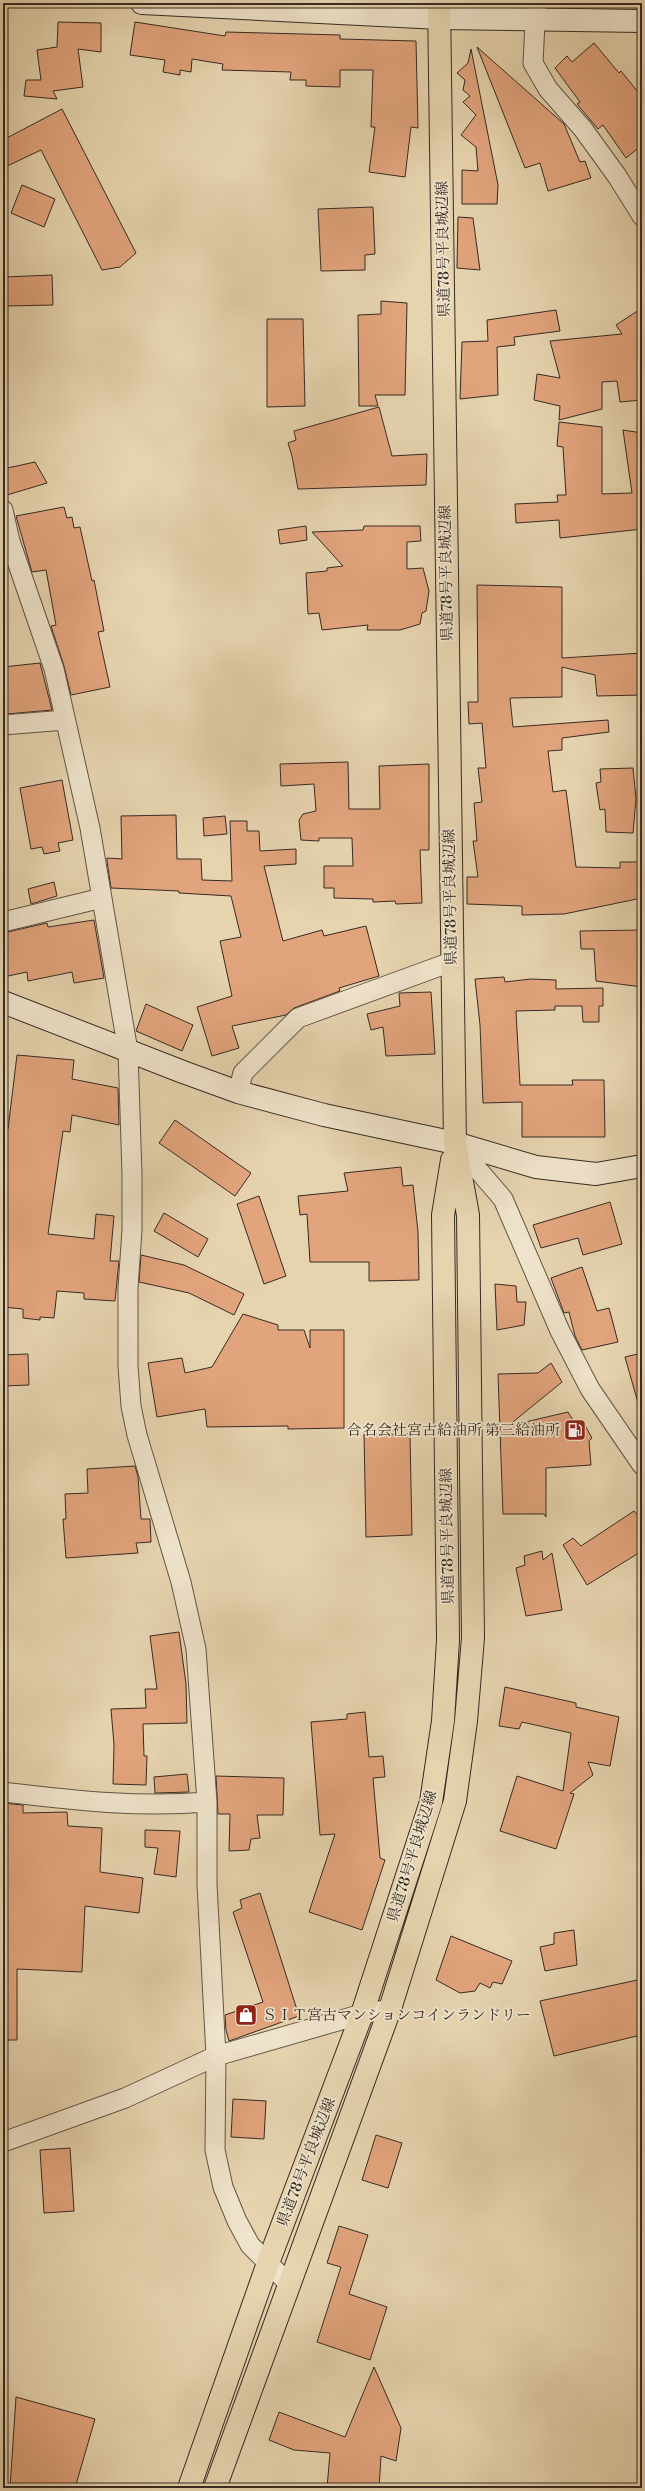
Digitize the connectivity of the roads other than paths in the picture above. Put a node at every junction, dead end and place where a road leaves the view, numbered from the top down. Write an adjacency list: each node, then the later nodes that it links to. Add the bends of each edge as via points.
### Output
1 (142, 3): 2 (street)
2 (265, 5): 3 (street)
3 (439, 10): 4 (street); 12 (main road, 県道78号平良城辺線)
4 (535, 11): 5 (street); 6 (street, via 533,63 548,89 583,129)
5 (642, 22)
6 (642, 216)
7 (3, 510): 8 (street, via 10,541 54,669)
8 (65, 720): 9 (street); 10 (street, via 90,828)
9 (3, 725)
10 (102, 898): 11 (street); 14 (street)
11 (3, 922)
12 (451, 962): 15 (street, via 298,1018 243,1073); 16 (main road, 県道78号平良城辺線)
13 (3, 1002): 14 (street)
14 (128, 1051): 15 (street); 20 (street, via 132,1174 128,1288 131,1406 137,1435 181,1582 196,1649)
15 (238, 1092): 16 (street, via 324,1115)
16 (455, 1143): 17 (street, via 536,1167 596,1174); 18 (street, via 502,1199 560,1331 590,1389); 21 (main road, 県道78号平良城辺線, via 468,1215 473,1638 466,1720 455,1801); 22 (main road, 県道78号平良城辺線, via 443,1215 448,1640 443,1721 431,1802)
17 (642, 1166)
18 (642, 1465)
19 (3, 1792): 20 (street, via 161,1806)
20 (207, 1802): 23 (street, via 207,1884)
21 (390, 2009): 22 (street); 26 (main road, 県道78号平良城辺線)
22 (362, 2014): 23 (street); 25 (main road, 県道78号平良城辺線)
23 (216, 2056): 24 (street, via 125,2098); 25 (street, via 215,2150 223,2187 250,2245)
24 (3, 2142)
25 (268, 2263): 26 (street); 27 (main road, 県道78号平良城辺線)
26 (288, 2283): 28 (main road, 県道78号平良城辺線)
27 (189, 2488)
28 (215, 2488)

